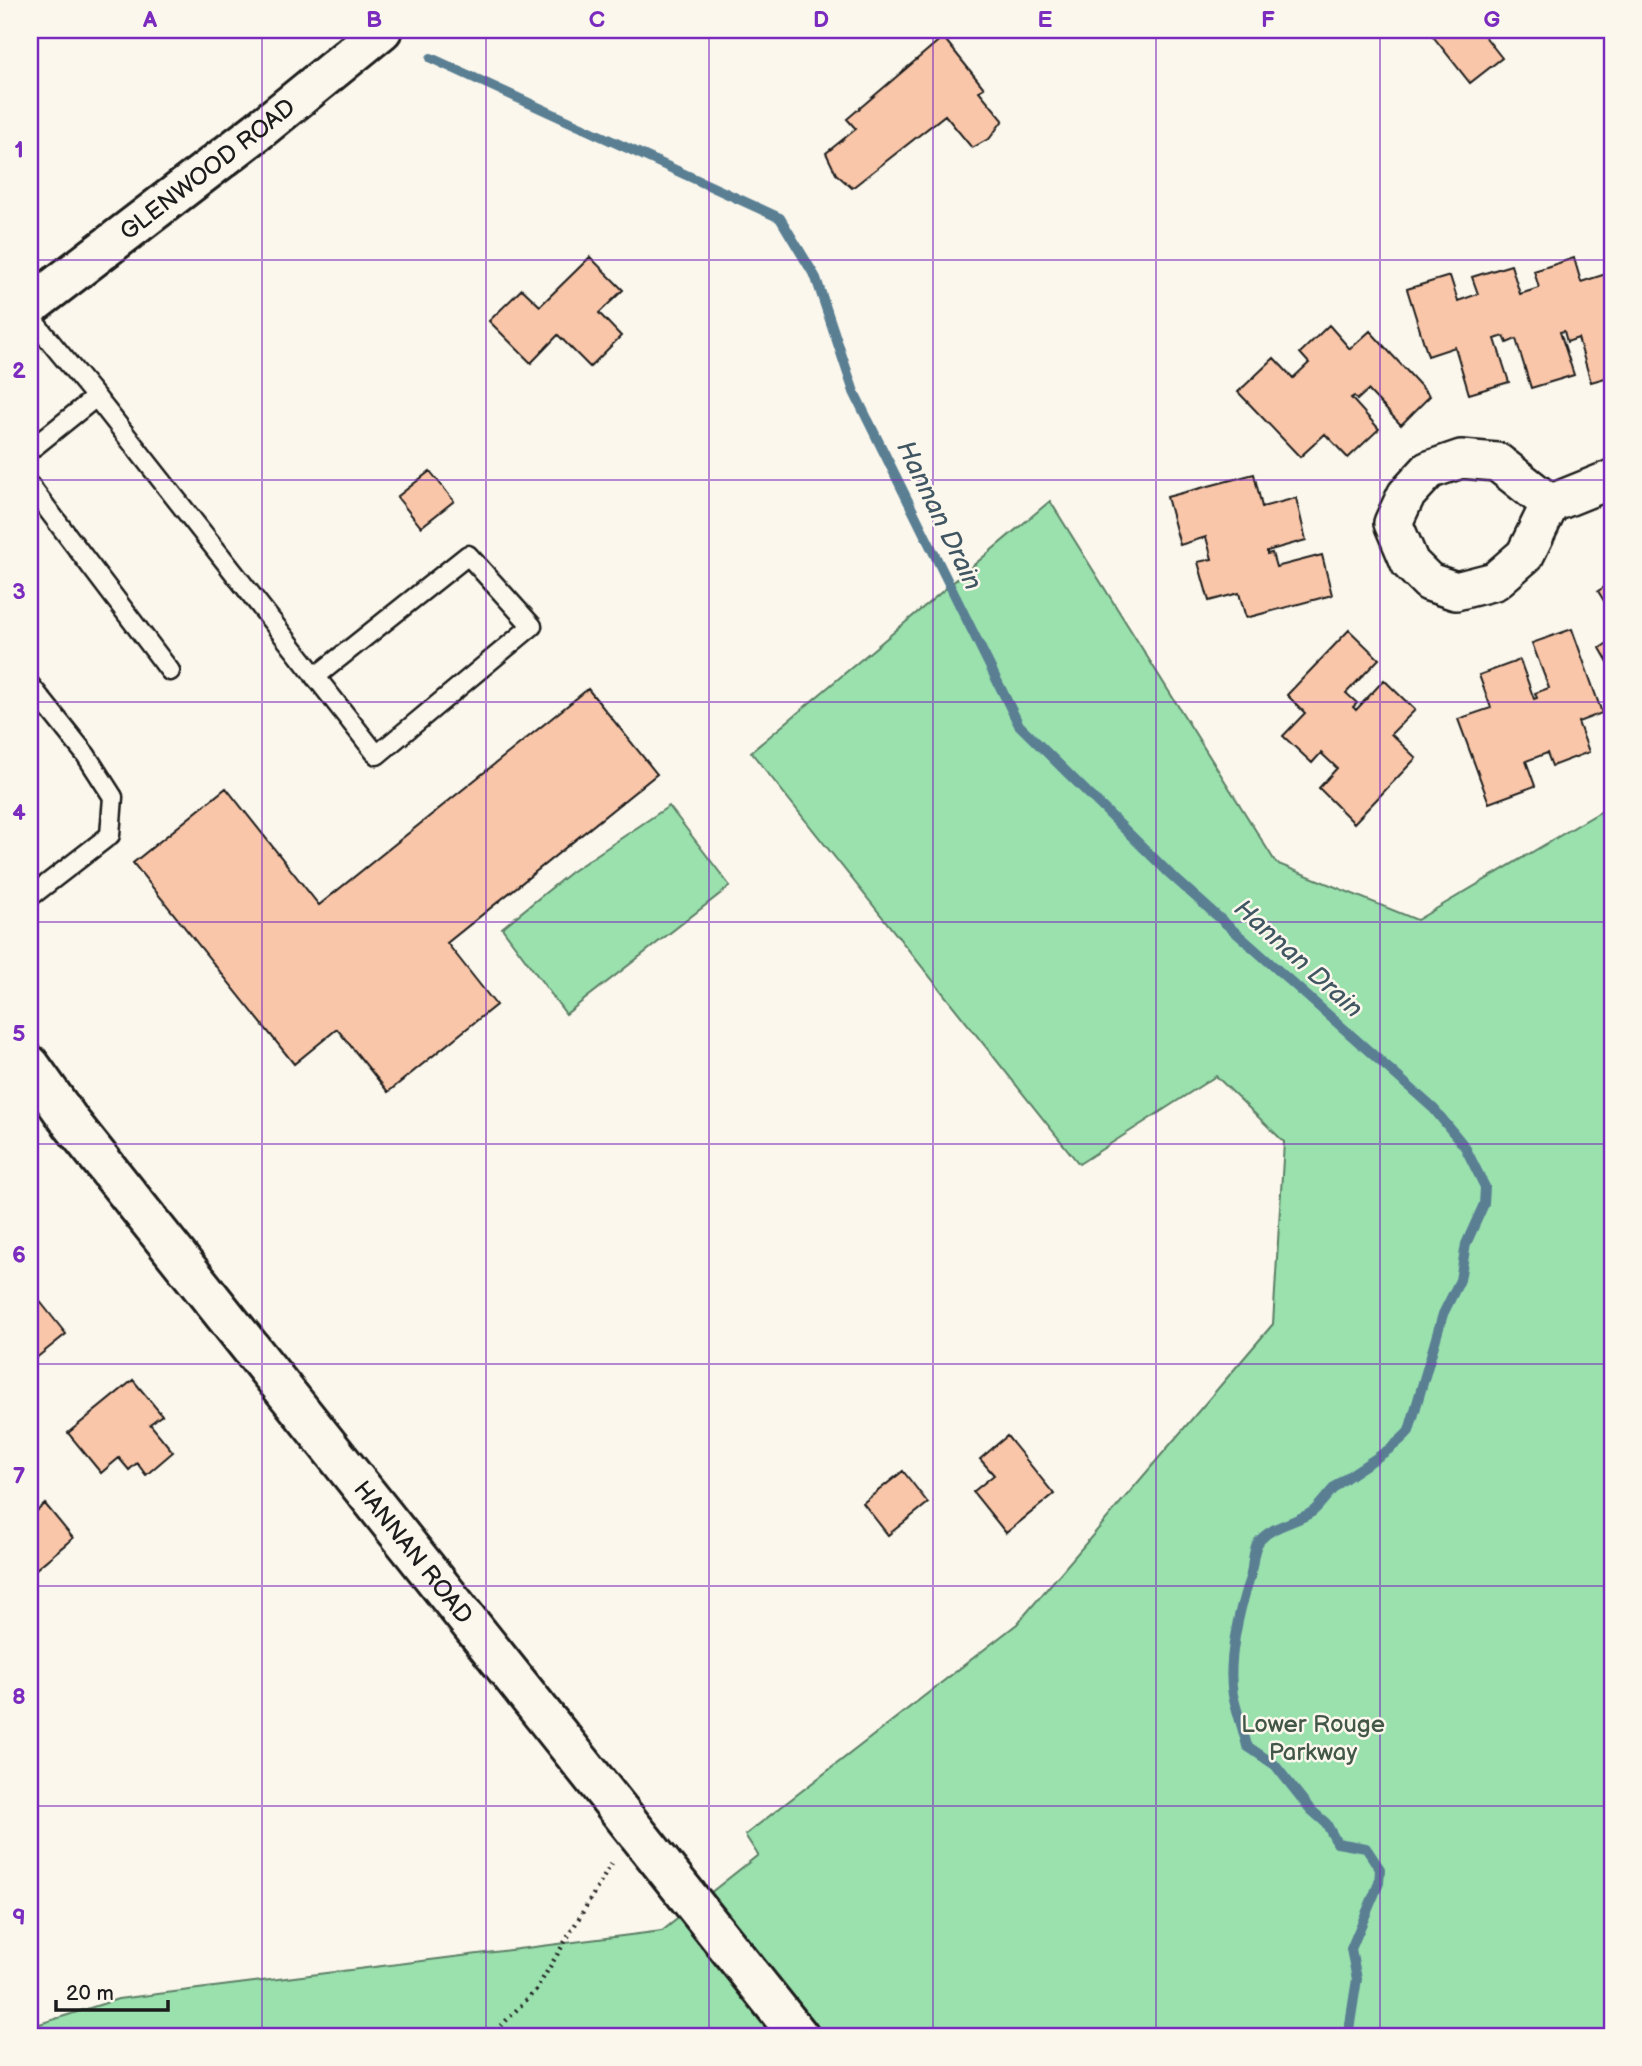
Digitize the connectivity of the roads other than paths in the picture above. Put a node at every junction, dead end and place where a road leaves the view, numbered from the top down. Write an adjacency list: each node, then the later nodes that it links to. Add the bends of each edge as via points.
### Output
1 (382, 30): 2 (street, GLENWOOD ROAD)
2 (30, 306)
3 (30, 317): 4 (lane)
4 (96, 397): 5 (lane); 10 (lane)
5 (30, 450)
6 (1612, 479): 8 (street)
7 (30, 486): 9 (lane)
8 (1550, 504)
9 (170, 671)
10 (315, 677): 10 (lane, via 377,755 532,626 468,555)
11 (30, 685): 12 (lane, via 113,797 110,835)
12 (30, 897)
13 (30, 1065): 14 (street, HANNAN ROAD, via 72,1124)
14 (799, 2036)

